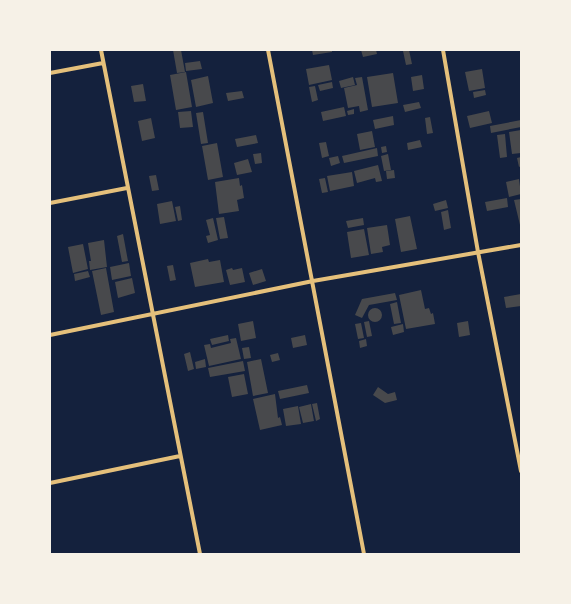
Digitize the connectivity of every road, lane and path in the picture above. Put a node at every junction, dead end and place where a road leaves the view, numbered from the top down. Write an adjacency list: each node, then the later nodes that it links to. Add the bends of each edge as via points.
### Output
1 (101, 50): 4 (street)
2 (268, 50): 10 (street)
3 (443, 50): 9 (street)
4 (103, 63): 5 (street); 6 (street)
5 (50, 73)
6 (127, 188): 7 (street); 11 (street)
7 (50, 203)
8 (521, 245): 9 (street)
9 (478, 252): 10 (street); 14 (street)
10 (313, 281): 11 (street); 17 (street)
11 (153, 314): 12 (street); 13 (street)
12 (50, 335)
13 (180, 456): 15 (street); 16 (street)
14 (521, 471)
15 (50, 483)
16 (200, 554)
17 (364, 554)

